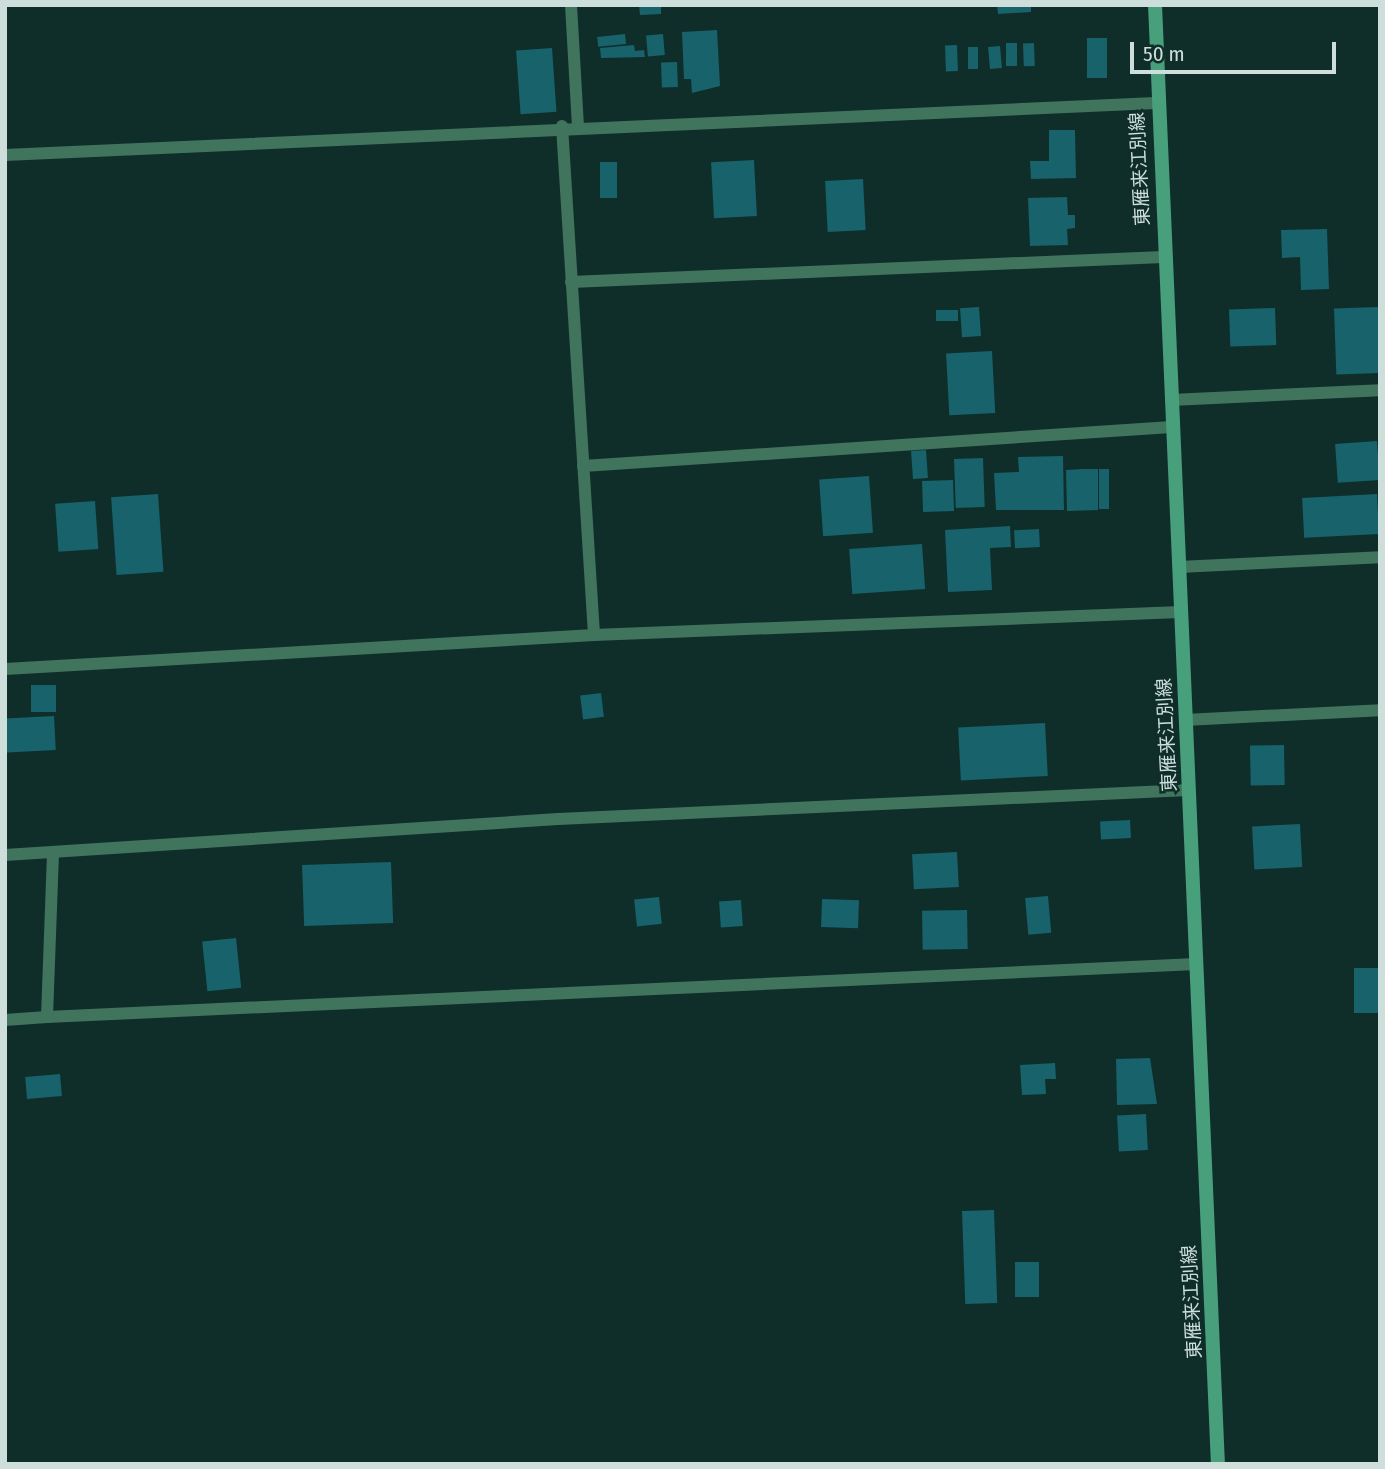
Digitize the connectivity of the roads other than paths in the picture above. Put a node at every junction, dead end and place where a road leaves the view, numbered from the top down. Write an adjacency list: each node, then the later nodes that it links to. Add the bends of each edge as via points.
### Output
1 (570, 5): 5 (lane)
2 (1155, 5): 3 (main road, 東雁来江別線)
3 (1156, 103): 5 (lane); 7 (main road, 東雁来江別線)
4 (562, 126): 5 (lane); 6 (lane); 8 (lane)
5 (578, 126)
6 (5, 155)
7 (1163, 257): 8 (lane); 10 (main road, 東雁来江別線)
8 (571, 282): 12 (lane)
9 (1380, 390): 10 (lane)
10 (1171, 400): 11 (main road, 東雁来江別線)
11 (1172, 427): 12 (lane); 14 (main road, 東雁来江別線)
12 (583, 466): 16 (lane)
13 (1380, 557): 14 (lane)
14 (1178, 566): 15 (main road, 東雁来江別線)
15 (1181, 612): 16 (lane); 19 (main road, 東雁来江別線)
16 (594, 635): 17 (lane)
17 (5, 669)
18 (1380, 710): 19 (lane)
19 (1185, 720): 20 (main road, 東雁来江別線)
20 (1188, 790): 21 (lane, via 558,819); 23 (main road, 東雁来江別線)
21 (53, 854): 22 (lane); 24 (lane)
22 (5, 855)
23 (1196, 964): 24 (lane); 26 (main road, 東雁来江別線)
24 (47, 1017): 25 (lane)
25 (5, 1020)
26 (1218, 1464)

